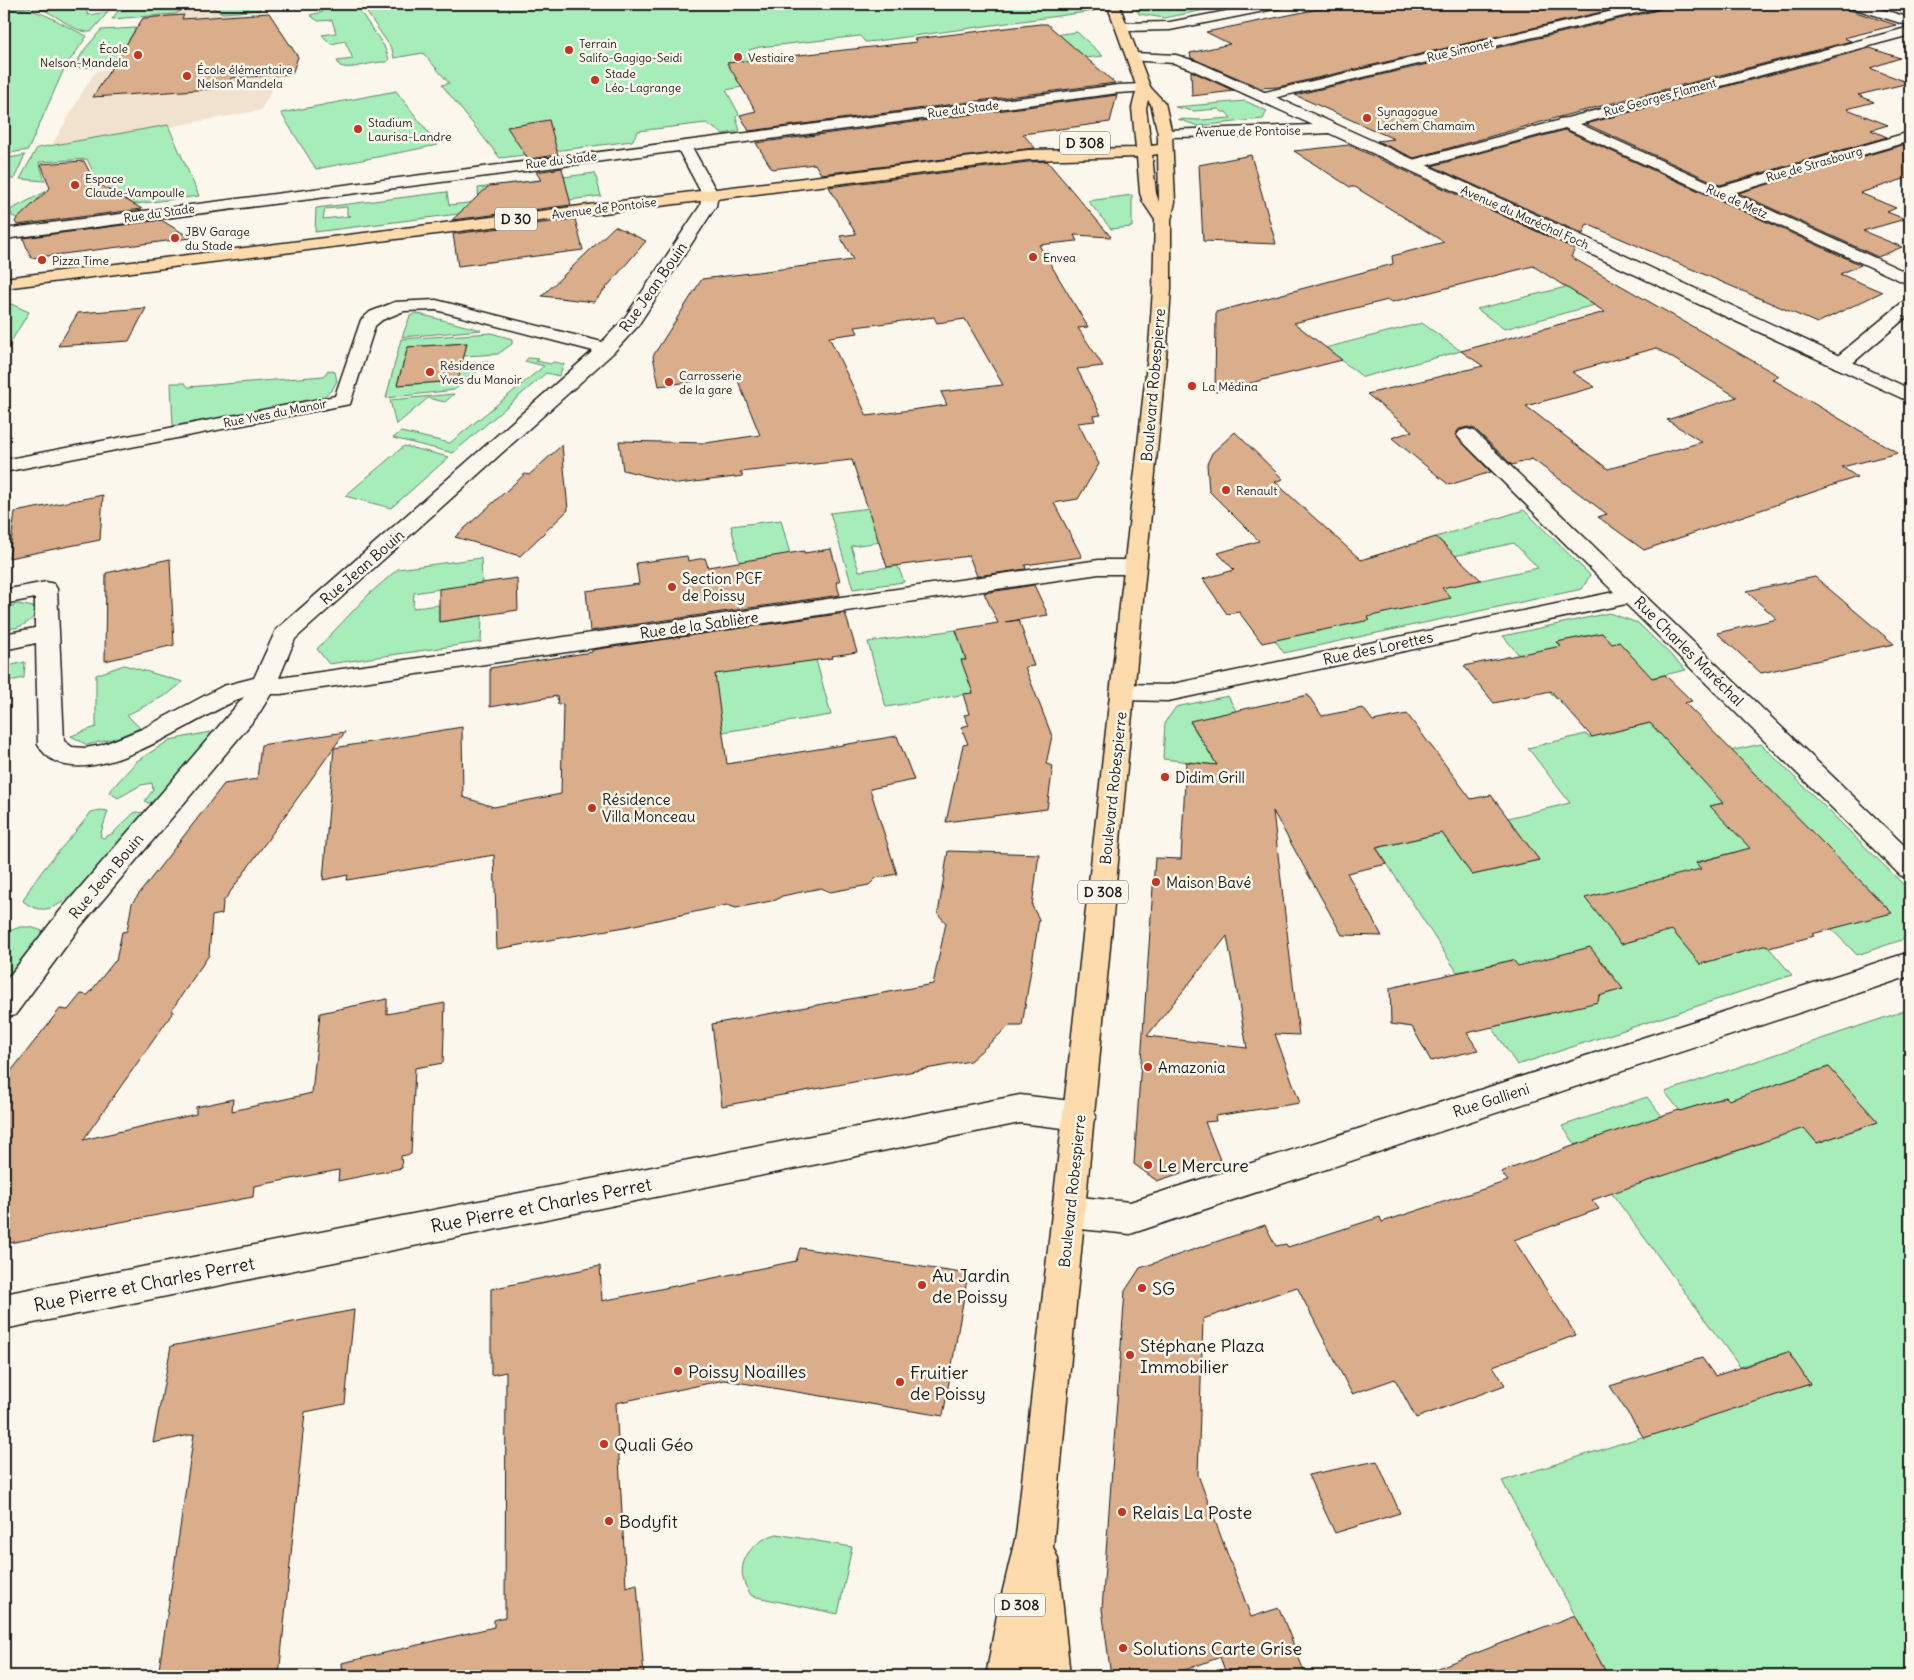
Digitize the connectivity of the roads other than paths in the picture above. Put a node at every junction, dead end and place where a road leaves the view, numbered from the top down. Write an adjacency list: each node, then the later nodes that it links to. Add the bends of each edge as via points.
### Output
1 (1113, 4): 6 (main road, Boulevard Robespierre)
2 (1279, 4): 6 (street, via 1170,26)
3 (1658, 4): 10 (street, Rue Simonet)
4 (1853, 4): 5 (street)
5 (1910, 22)
6 (1122, 27): 8 (main road, Boulevard Robespierre)
7 (1910, 31): 11 (street, Rue Georges Flament)
8 (1134, 57): 9 (main road, Boulevard Robespierre); 10 (street, Avenue du Maréchal Foch, via 1185,62)
9 (1144, 88): 14 (main road, Boulevard Robespierre, via 1158,103); 16 (street, Rue du Stade); 17 (main road, Boulevard Robespierre, via 1139,108)
10 (1261, 97): 12 (street, Avenue du Maréchal Foch)
11 (1564, 122): 19 (street, Rue Georges Flament); 20 (street, Rue de Metz)
12 (1330, 128): 14 (street, Avenue de Pontoise, via 1184,144); 19 (street, Avenue du Maréchal Foch)
13 (1910, 136): 15 (street, Rue de Strasbourg)
14 (1165, 141): 17 (main road, Avenue de Pontoise); 22 (main road, Boulevard Robespierre / D 308, via 1168,202)
15 (1888, 143): 18 (street); 20 (street, Rue de Strasbourg)
16 (684, 144): 21 (street); 23 (street, Rue du Stade)
17 (1144, 144): 21 (main road, Avenue de Pontoise / D 30); 22 (main road, Boulevard Robespierre, via 1148,193)
18 (1910, 152)
19 (1410, 165): 28 (street, Avenue du Maréchal Foch)
20 (1718, 192): 24 (street, Rue de Metz)
21 (710, 194): 25 (main road, Avenue de Pontoise / D 30); 27 (street, Rue Jean Bouin, via 704,213 631,323)
22 (1163, 220): 32 (main road, Boulevard Robespierre / D 308, via 1158,346)
23 (4, 234)
24 (1910, 280)
25 (4, 283)
26 (1910, 305): 28 (street)
27 (606, 349): 31 (street, Rue Yves du Manoir, via 436,305 401,306 376,316 368,324 342,400); 37 (street, Rue Jean Bouin, via 284,635)
28 (1841, 363): 29 (street, Avenue du Maréchal Foch)
29 (1910, 396)
30 (1468, 435): 33 (street, Rue Charles Maréchal)
31 (4, 466)
32 (1135, 567): 37 (street, Rue de la Sablière, via 1098,567 281,686); 38 (main road, Boulevard Robespierre / D 308)
33 (1632, 595): 38 (street, Rue des Lorettes, via 1168,693); 39 (street, Rue Charles Maréchal)
34 (4, 597): 35 (street, via 46,589)
35 (46, 633): 36 (street); 37 (street, via 51,745 66,756 107,754 171,725 233,691)
36 (4, 642)
37 (264, 685): 41 (street, Rue Jean Bouin, via 248,709 70,920)
38 (1122, 692): 42 (main road, Boulevard Robespierre / D 308)
39 (1910, 868)
40 (1910, 964): 43 (street, Rue Gallieni, via 1130,1218)
41 (4, 1006)
42 (1080, 1116): 43 (main road, Boulevard Robespierre / D 308); 44 (street, Rue Pierre et Charles Perret, via 1020,1109)
43 (1070, 1212): 45 (main road, Boulevard Robespierre / D 308)
44 (4, 1312)
45 (1036, 1535): 46 (main road, Boulevard Robespierre / D 308); 47 (main road, Boulevard Robespierre / D 308)
46 (1007, 1676)
47 (1049, 1676)

